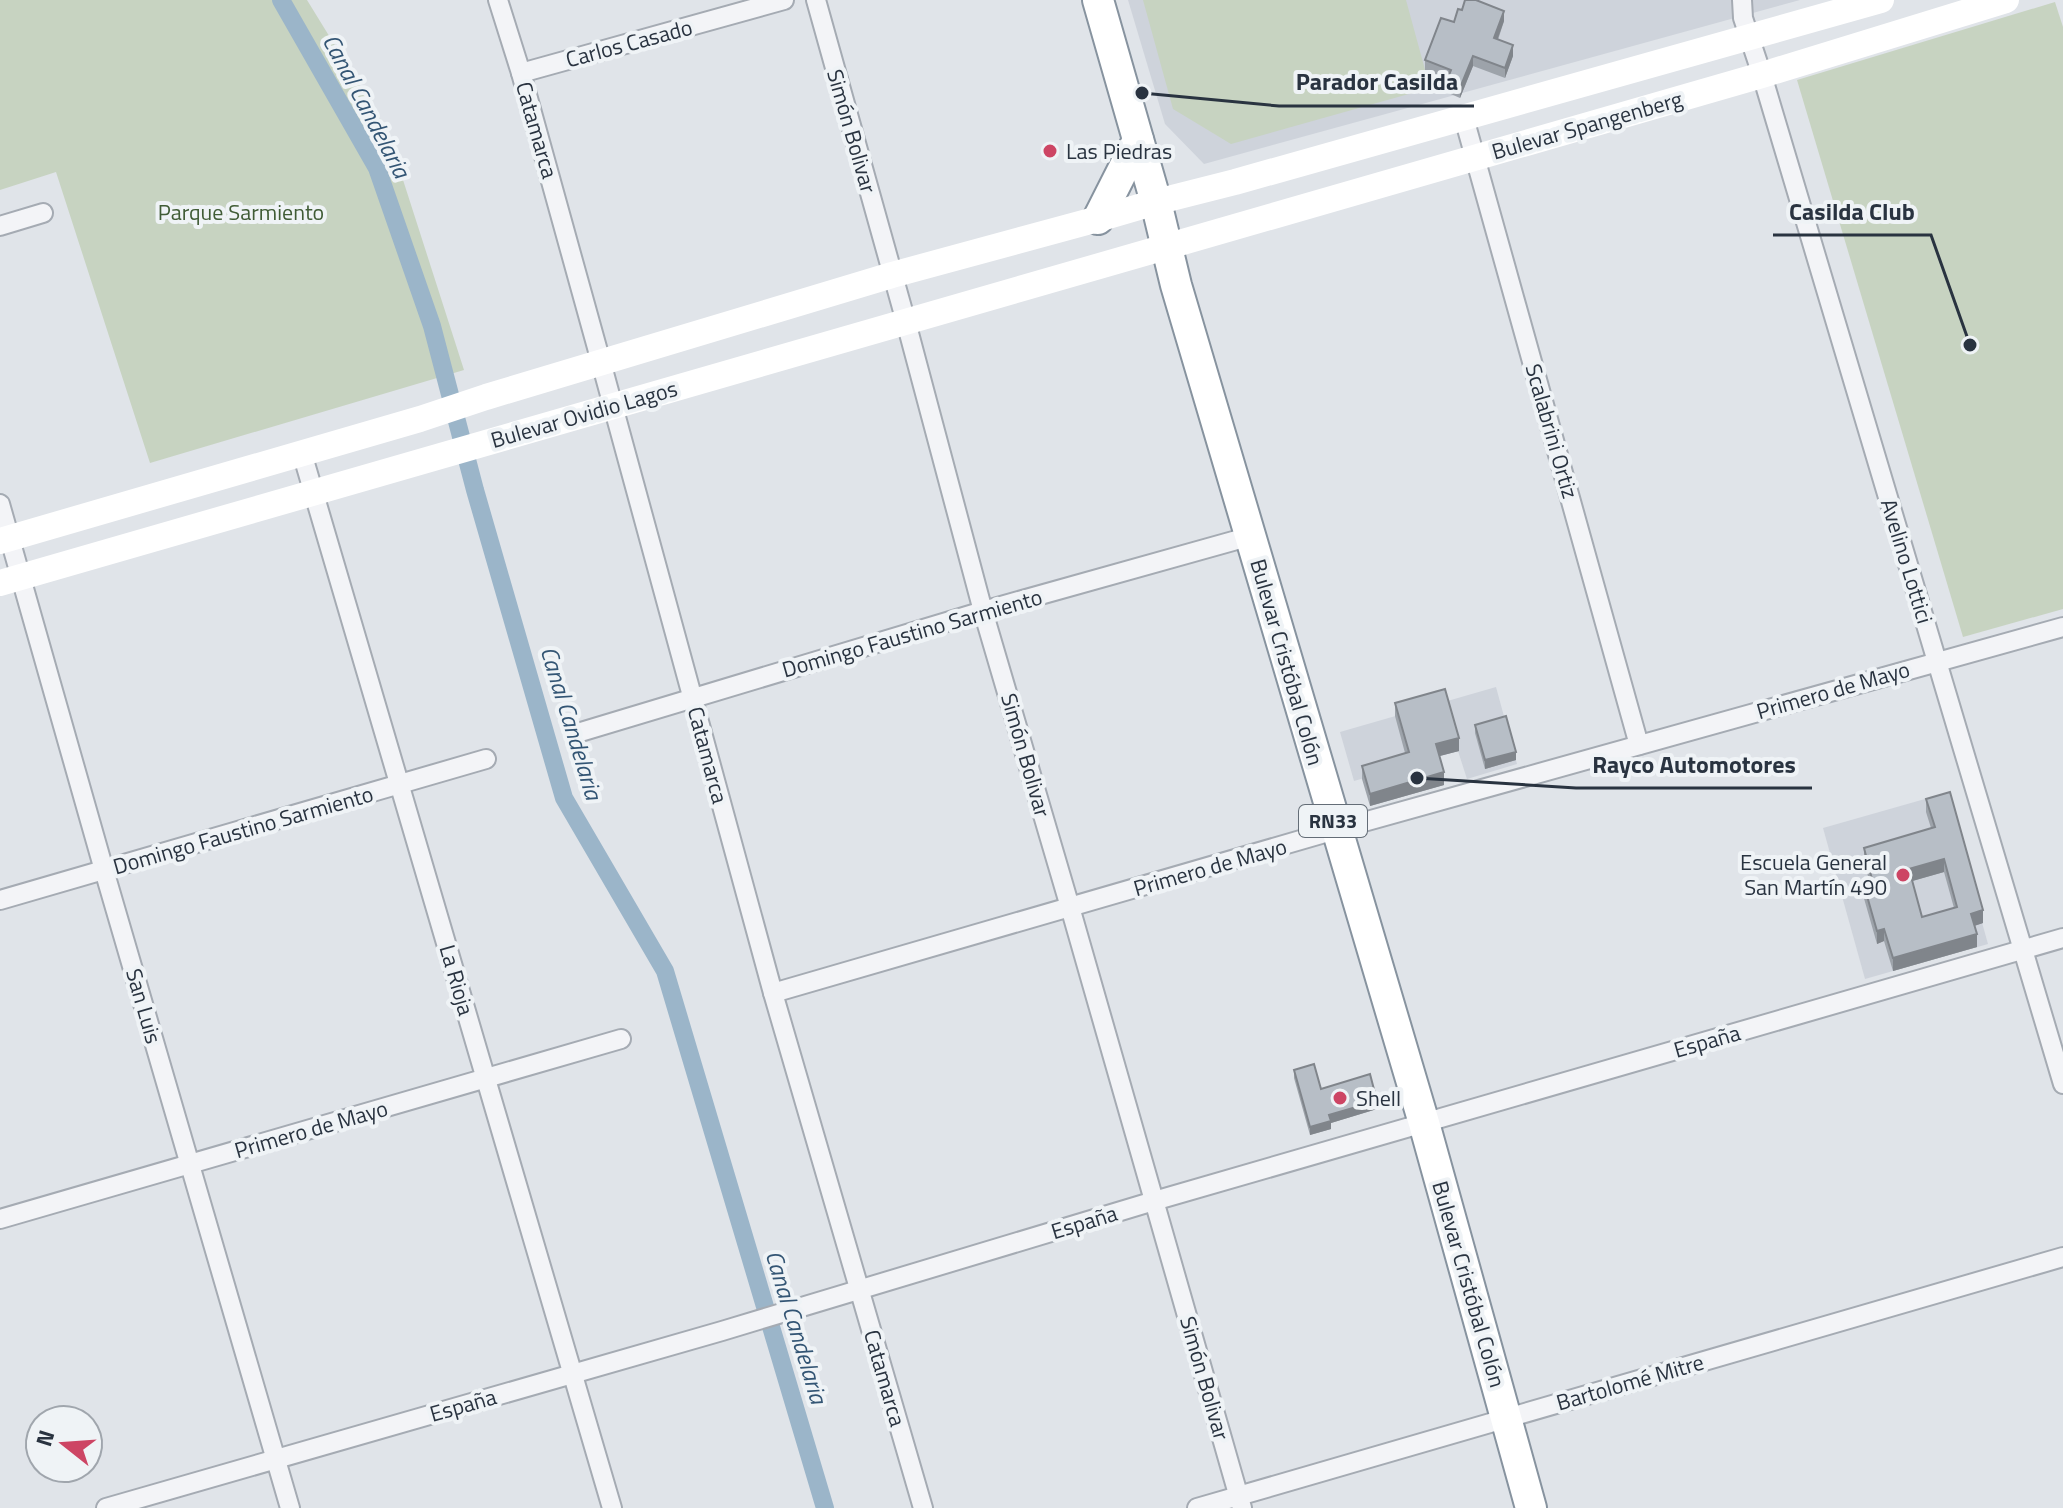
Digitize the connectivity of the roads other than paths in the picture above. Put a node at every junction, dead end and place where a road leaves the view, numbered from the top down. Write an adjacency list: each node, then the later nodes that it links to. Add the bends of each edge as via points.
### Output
1 (498, 0): 9 (street, Catamarca)
2 (784, 0): 9 (street, Carlos Casado)
3 (816, 0): 19 (street, Simón Bolivar)
4 (1098, 0): 12 (highway, Bulevar Cristóbal Colón / RN33)
5 (1742, 0): 8 (street, Avelino Lottici)
6 (1881, 0): 8 (main road, Bulevar Spangenberg)
7 (2006, 0): 10 (main road, Bulevar Spangenberg)
8 (1750, 38): 10 (street, Avelino Lottici); 11 (main road, Bulevar Spangenberg)
9 (521, 73): 21 (street, Catamarca)
10 (1762, 75): 13 (main road, Bulevar Spangenberg); 31 (street, Avelino Lottici)
11 (1464, 118): 13 (street, Scalabrini Ortiz); 14 (main road, Bulevar Spangenberg)
12 (1138, 140): 14 (highway, Bulevar Cristóbal Colón / RN33); 16 (highway)
13 (1476, 157): 18 (main road, Bulevar Spangenberg); 34 (street, Scalabrini Ortiz)
14 (1156, 202): 16 (main road, Bulevar Ovidio Lagos); 18 (highway, Bulevar Cristóbal Colón / RN33)
15 (43, 213): 17 (street)
16 (1098, 219): 19 (main road, Bulevar Ovidio Lagos)
17 (0, 226)
18 (1167, 245): 20 (main road, Bulevar Ovidio Lagos); 26 (highway, Bulevar Cristóbal Colón / RN33)
19 (892, 275): 20 (street, Simón Bolivar); 21 (main road, Bulevar Ovidio Lagos)
20 (906, 322): 22 (main road, Bulevar Ovidio Lagos); 29 (street, Simón Bolivar)
21 (601, 362): 22 (street, Catamarca); 23 (main road, Bulevar Ovidio Lagos)
22 (612, 406): 24 (main road, Bulevar Ovidio Lagos); 32 (street, Catamarca)
23 (302, 453): 24 (street, La Rioja); 27 (main road, Bulevar Ovidio Lagos)
24 (314, 492): 28 (main road, Bulevar Ovidio Lagos); 36 (street, La Rioja)
25 (0, 504): 27 (street, San Luis)
26 (1251, 536): 29 (street, Domingo Faustino Sarmiento); 37 (highway, Bulevar Cristóbal Colón / RN33)
27 (5, 539): 28 (street, San Luis)
28 (11, 580): 38 (street, San Luis)
29 (983, 611): 32 (street, Domingo Faustino Sarmiento); 40 (street, Simón Bolivar)
30 (2063, 627): 31 (street, Primero de Mayo)
31 (1937, 660): 34 (street, Primero de Mayo); 42 (street, Avelino Lottici)
32 (693, 697): 33 (street, Domingo Faustino Sarmiento); 43 (street, Catamarca)
33 (574, 734)
34 (1639, 745): 37 (street, Primero de Mayo)
35 (486, 759): 36 (street, Domingo Faustino Sarmiento)
36 (399, 784): 38 (street, Domingo Faustino Sarmiento); 45 (street, La Rioja)
37 (1335, 830): 40 (street, Primero de Mayo); 47 (highway, Bulevar Cristóbal Colón / RN33)
38 (104, 870): 39 (street, Domingo Faustino Sarmiento); 48 (street, San Luis)
39 (0, 900)
40 (1070, 907): 43 (street, Primero de Mayo); 49 (street, Simón Bolivar)
41 (2063, 938): 42 (street, España)
42 (2024, 949): 46 (street, Avelino Lottici); 47 (street, España)
43 (773, 993): 52 (street, Catamarca)
44 (621, 1039): 45 (street, Primero de Mayo)
45 (486, 1079): 48 (street, Primero de Mayo); 53 (street, La Rioja)
46 (2063, 1084)
47 (1424, 1123): 49 (street, España); 54 (highway, Bulevar Cristóbal Colón / RN33)
48 (190, 1164): 50 (street, Primero de Mayo); 55 (street, San Luis)
49 (1154, 1201): 52 (street, España); 56 (street, Simón Bolivar)
50 (0, 1219)
51 (2063, 1257): 54 (street, Bartolomé Mitre)
52 (859, 1289): 53 (street, España); 60 (street, Catamarca)
53 (572, 1373): 55 (street, España); 59 (street, La Rioja)
54 (1506, 1417): 56 (street, Bartolomé Mitre); 62 (highway, Bulevar Cristóbal Colón / RN33)
55 (276, 1459): 57 (street, España); 58 (street, San Luis)
56 (1240, 1502): 61 (street, Bartolomé Mitre)
57 (106, 1508)
58 (290, 1508)
59 (612, 1508)
60 (923, 1508)
61 (1197, 1508)
62 (1531, 1508)

